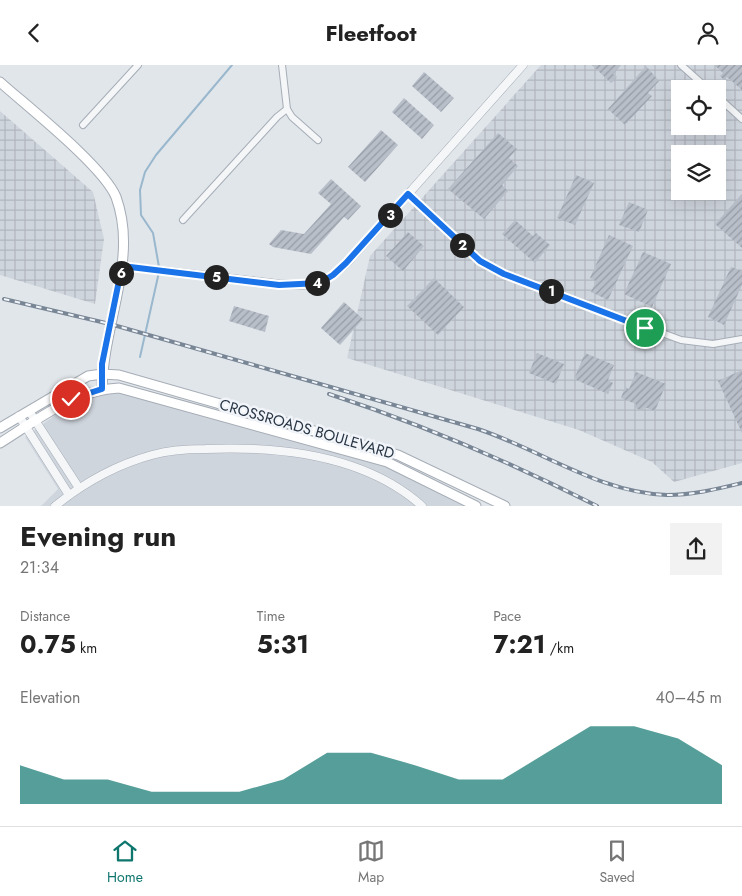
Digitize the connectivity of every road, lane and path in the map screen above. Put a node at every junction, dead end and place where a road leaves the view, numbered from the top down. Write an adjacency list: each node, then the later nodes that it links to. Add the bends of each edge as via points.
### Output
1 (138, 65): 10 (street)
2 (282, 65): 8 (street)
3 (523, 65): 12 (street)
4 (682, 65): 5 (street)
5 (698, 80)
6 (0, 82): 14 (main road, via 108,184 123,225)
7 (726, 104): 9 (street)
8 (287, 109): 11 (street); 13 (street)
9 (742, 119)
10 (83, 125)
11 (318, 140)
12 (408, 194): 14 (street, via 346,263 320,283 279,285); 15 (street, via 480,261 504,274 680,340 713,344)
13 (183, 221)
14 (122, 266): 16 (main road)
15 (742, 339)
16 (102, 374): 17 (main road); 18 (main road, via 74,382); 29 (main road, CROSSROADS BOULEVARD, via 119,375 398,455)
17 (102, 389): 20 (main road, CROSSROADS BOULEVARD, via 71,399); 28 (main road, CROSSROADS BOULEVARD, via 119,388 144,393 387,462)
18 (28, 411): 19 (main road); 20 (street)
19 (20, 416): 21 (street); 22 (main road)
20 (35, 421): 21 (main road, CROSSROADS BOULEVARD); 24 (street)
21 (26, 427): 23 (main road, CROSSROADS BOULEVARD); 25 (street)
22 (0, 428)
23 (0, 443)
24 (79, 488): 25 (street); 27 (street, via 110,469 154,454 194,449 282,450 364,472 388,483)
25 (69, 495): 26 (street)
26 (55, 506)
27 (422, 506)
28 (476, 506)
29 (505, 506)

